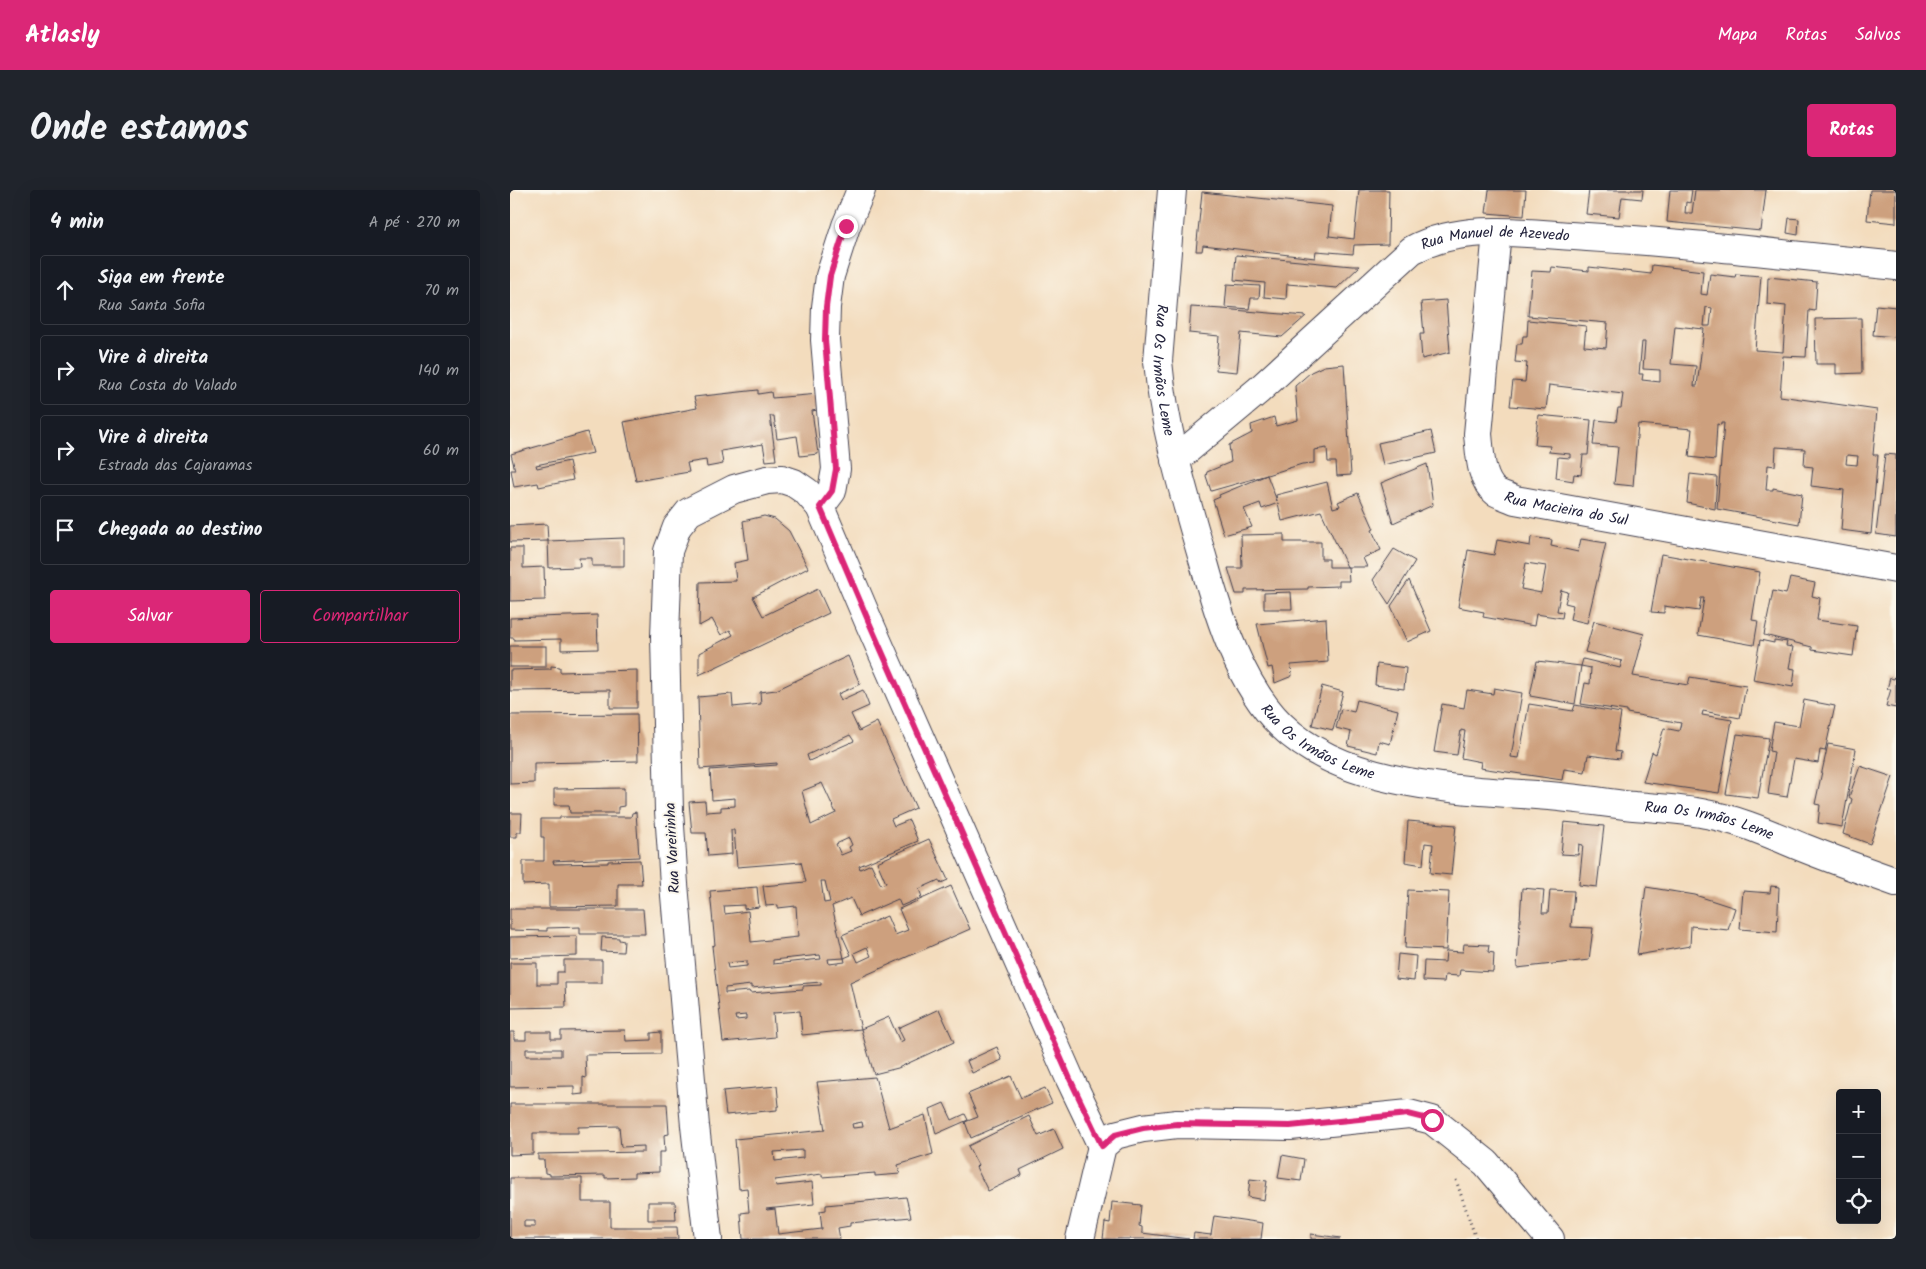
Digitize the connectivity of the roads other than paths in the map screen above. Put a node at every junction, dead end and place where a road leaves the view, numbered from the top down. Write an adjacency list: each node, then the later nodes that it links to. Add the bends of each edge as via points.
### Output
1 (861, 190): 6 (street, via 830,276 825,340 836,469 832,491)
2 (1172, 190): 5 (street, Rua Os Irmãos Leme, via 1158,361)
3 (1496, 232): 4 (street, Rua Manuel de Azevedo, via 1669,242); 5 (street, Rua Manuel de Azevedo, via 1449,236 1426,242 1412,250 1259,390); 7 (street, Rua Macieira do Sul, via 1478,434 1486,478 1496,492 1524,501)
4 (1896, 266)
5 (1175, 460): 8 (street, Rua Os Irmãos Leme, via 1210,586 1253,690 1281,725 1331,759 1372,774 1465,790 1705,814 1750,827)
6 (820, 507): 9 (street); 10 (street, Rua Vareirinha, via 807,492 782,479 734,489 689,512 677,527 668,550 665,618 669,811 695,1126)
7 (1896, 569)
8 (1896, 882)
9 (1102, 1146): 11 (street); 12 (street, via 1115,1135 1177,1124 1290,1126 1408,1114 1432,1120 1486,1163)
10 (708, 1239)
11 (1080, 1239)
12 (1550, 1239)

